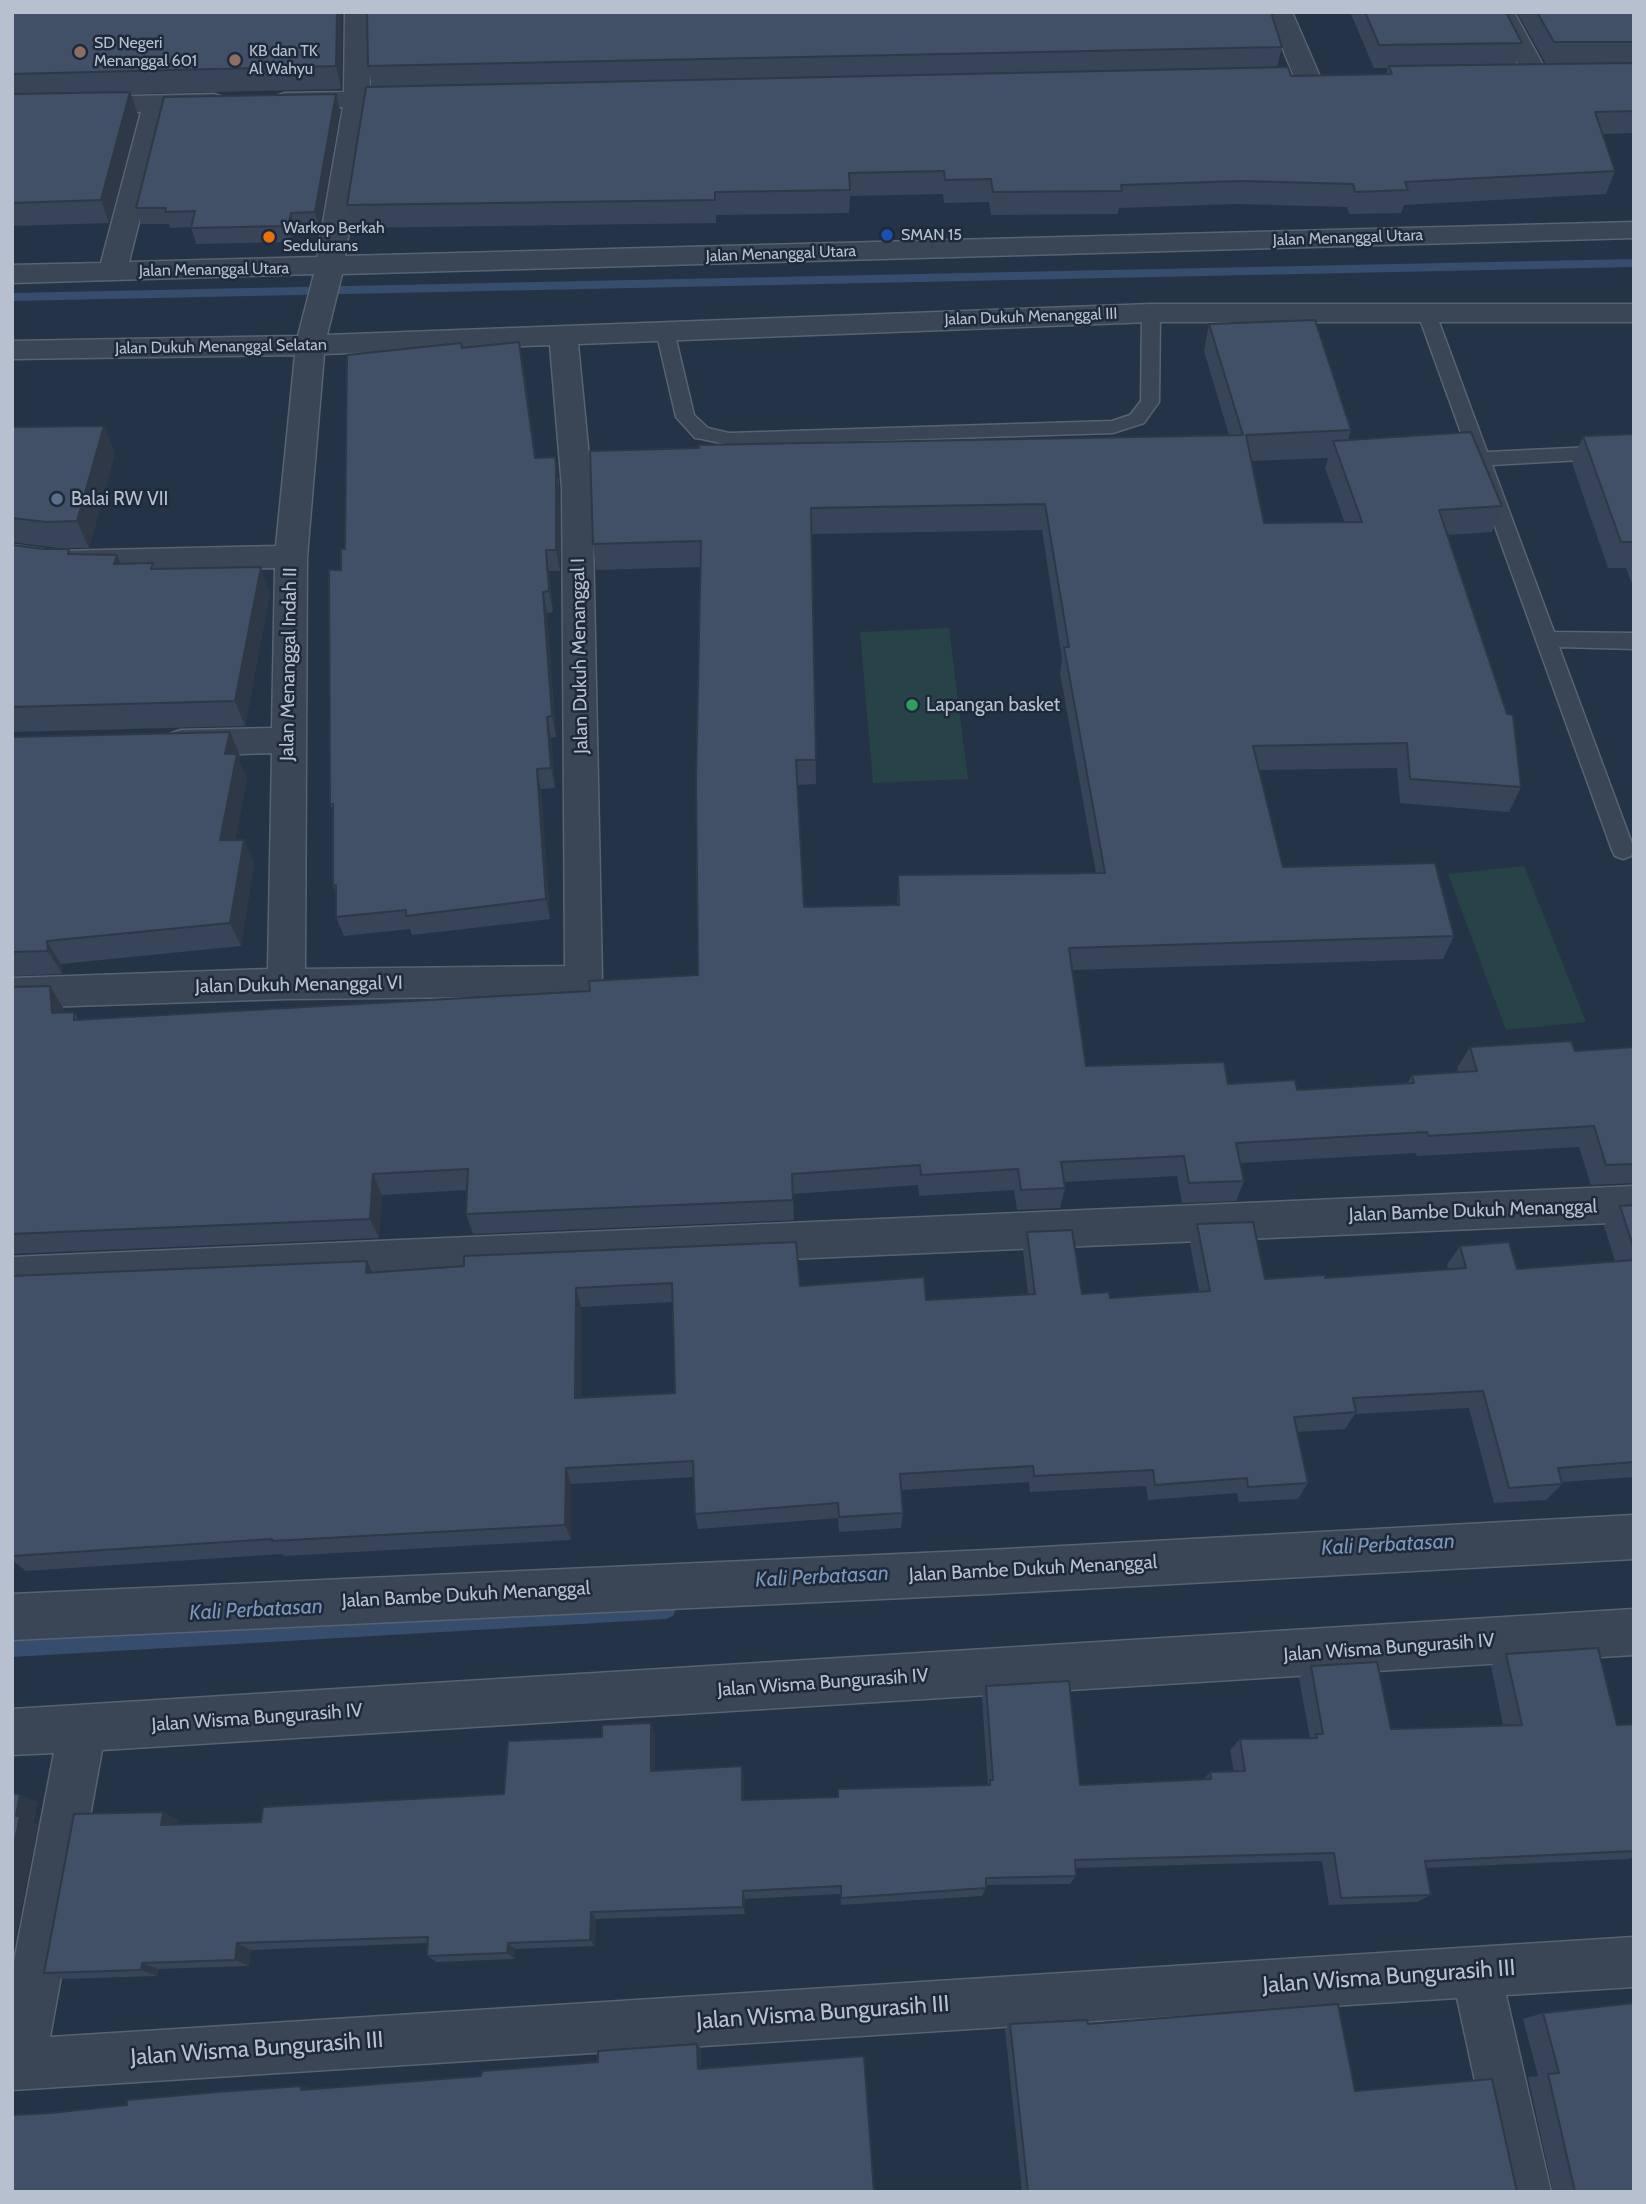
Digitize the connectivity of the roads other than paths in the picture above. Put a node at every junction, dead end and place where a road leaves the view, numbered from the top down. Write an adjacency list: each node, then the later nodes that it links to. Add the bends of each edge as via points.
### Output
1 (358, 12): 11 (street, Jalan Menanggal Indah II)
2 (1280, 12): 9 (street)
3 (1502, 12): 4 (street)
4 (1536, 76): 5 (street); 6 (street)
5 (1564, 76)
6 (1510, 77)
7 (1335, 78): 9 (street)
8 (1280, 79): 9 (street)
9 (1308, 79)
10 (445, 97): 11 (street)
11 (357, 99): 12 (street); 17 (street, Jalan Menanggal Indah II)
12 (264, 101)
13 (237, 102): 14 (street)
14 (156, 104): 15 (street); 18 (street)
15 (12, 107)
16 (1634, 230): 17 (street, Jalan Menanggal Utara)
17 (328, 271): 18 (street, Jalan Menanggal Utara); 25 (street, Jalan Menanggal Indah II)
18 (113, 272): 19 (street, Jalan Menanggal Utara)
19 (12, 274)
20 (1426, 311): 21 (street, Jalan Dukuh Menanggal III); 22 (street, Jalan Dukuh Menanggal III); 29 (lane)
21 (1151, 313): 23 (street, Jalan Dukuh Menanggal III); 23 (lane, via 1150,402 1137,419 1086,428 729,439 702,433 685,417)
22 (1634, 313)
23 (665, 331): 24 (street, Jalan Dukuh Menanggal III)
24 (563, 334): 26 (street, Jalan Dukuh Menanggal III); 37 (street, Jalan Dukuh Menanggal I, via 577,488)
25 (311, 340): 26 (street, Jalan Dukuh Menanggal Selatan); 27 (street, Jalan Dukuh Menanggal Selatan); 31 (street, Jalan Menanggal Indah II)
26 (429, 340)
27 (12, 350)
28 (1634, 451): 29 (lane)
29 (1480, 459): 32 (lane)
30 (12, 556): 31 (street, via 71,562)
31 (291, 557): 34 (street, Jalan Menanggal Indah II)
32 (1546, 639): 33 (lane); 36 (lane)
33 (1634, 641)
34 (287, 740): 35 (street); 38 (street, Jalan Menanggal Indah II)
35 (150, 744)
36 (1623, 850)
37 (584, 978): 38 (street, Jalan Dukuh Menanggal VI)
38 (286, 984): 39 (street, Jalan Dukuh Menanggal VI)
39 (12, 993)
40 (1634, 1205): 41 (street, Jalan Bambe Dukuh Menanggal)
41 (12, 1275)
42 (1634, 1537): 43 (street, Jalan Bambe Dukuh Menanggal)
43 (12, 1617)
44 (1634, 1632): 45 (street, Jalan Wisma Bungurasih IV)
45 (82, 1729): 46 (street, Jalan Wisma Bungurasih IV); 49 (street)
46 (12, 1732)
47 (1634, 1962): 48 (street, Jalan Wisma Bungurasih III)
48 (1476, 1971): 49 (street, Jalan Wisma Bungurasih III); 50 (street)
49 (16, 2065)
50 (1525, 2192)

